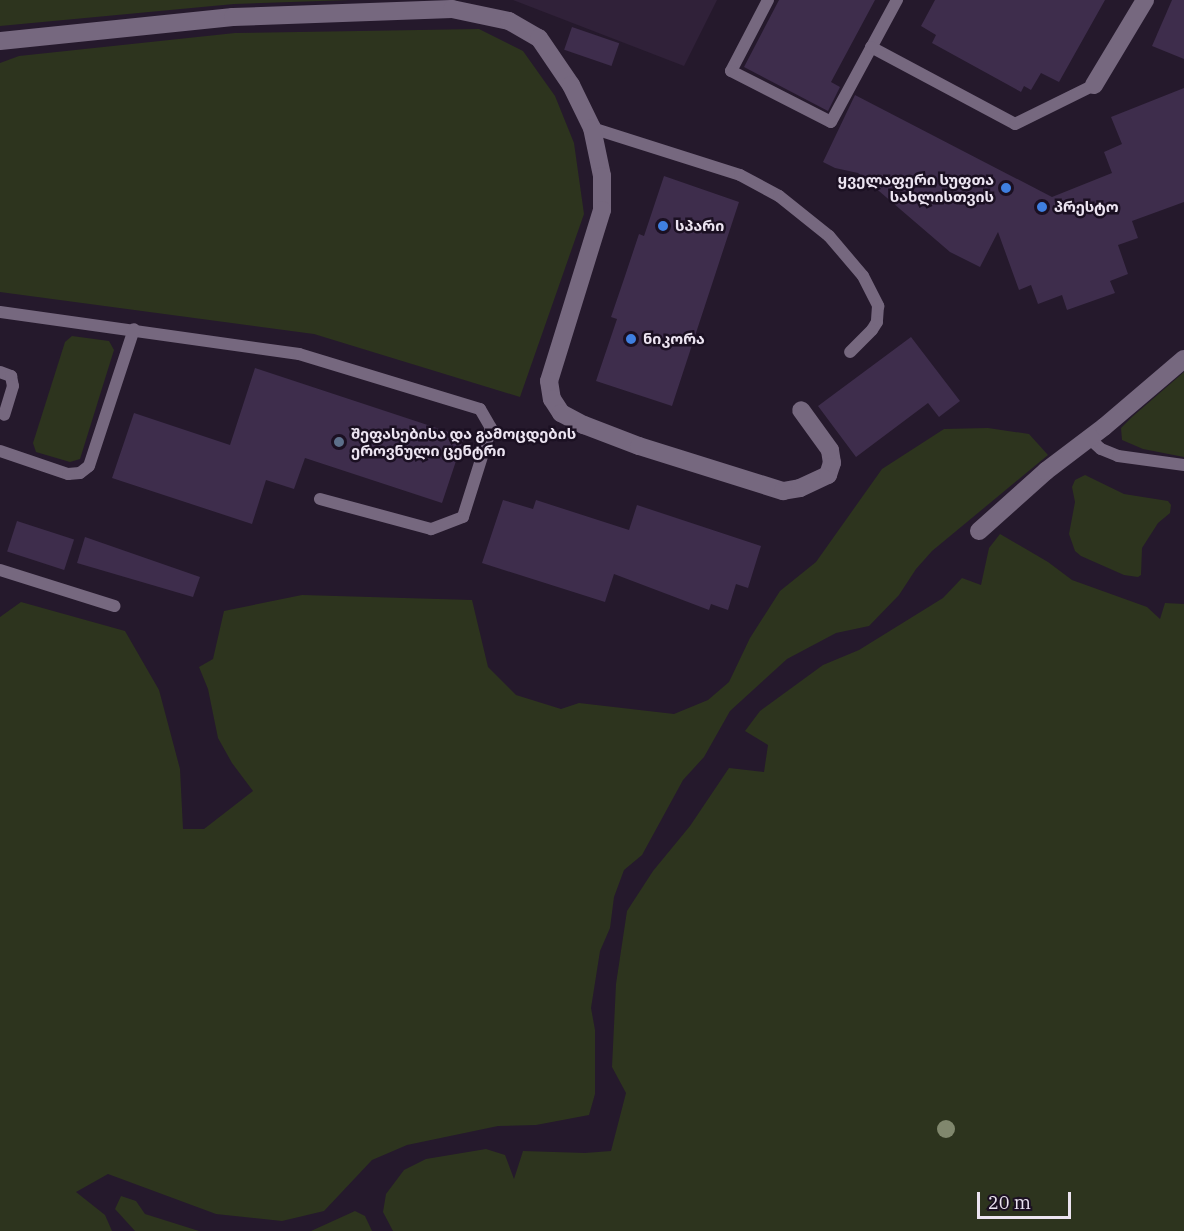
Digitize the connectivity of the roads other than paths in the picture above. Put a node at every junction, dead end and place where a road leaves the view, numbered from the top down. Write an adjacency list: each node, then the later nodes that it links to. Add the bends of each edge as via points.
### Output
1 (768, 0): 5 (lane, via 731,70 831,122)
2 (897, 0): 5 (lane)
3 (1145, 0): 6 (street)
4 (0, 41): 7 (street, via 233,17 452,9 509,21 539,38 571,85)
5 (871, 47): 6 (lane, via 1015,124)
6 (1094, 85)
7 (592, 128): 10 (lane, via 740,175 779,196 829,236 863,276 878,306 877,322); 13 (street, via 602,176 602,210 549,381 552,399 561,413 639,446 783,491 828,475 832,463 830,450)
8 (0, 312): 9 (lane)
9 (134, 329): 16 (lane, via 88,466 80,473 68,474); 18 (lane, via 299,354 480,409 491,428 464,517 430,529)
10 (850, 352)
11 (1184, 359): 15 (street)
12 (0, 372): 14 (lane, via 11,376 13,386)
13 (801, 410)
14 (1, 418)
15 (1089, 438): 17 (lane, via 1118,456); 19 (street)
16 (0, 451)
17 (1184, 465)
18 (320, 499)
19 (979, 531)
20 (0, 570): 21 (lane)
21 (114, 606)

